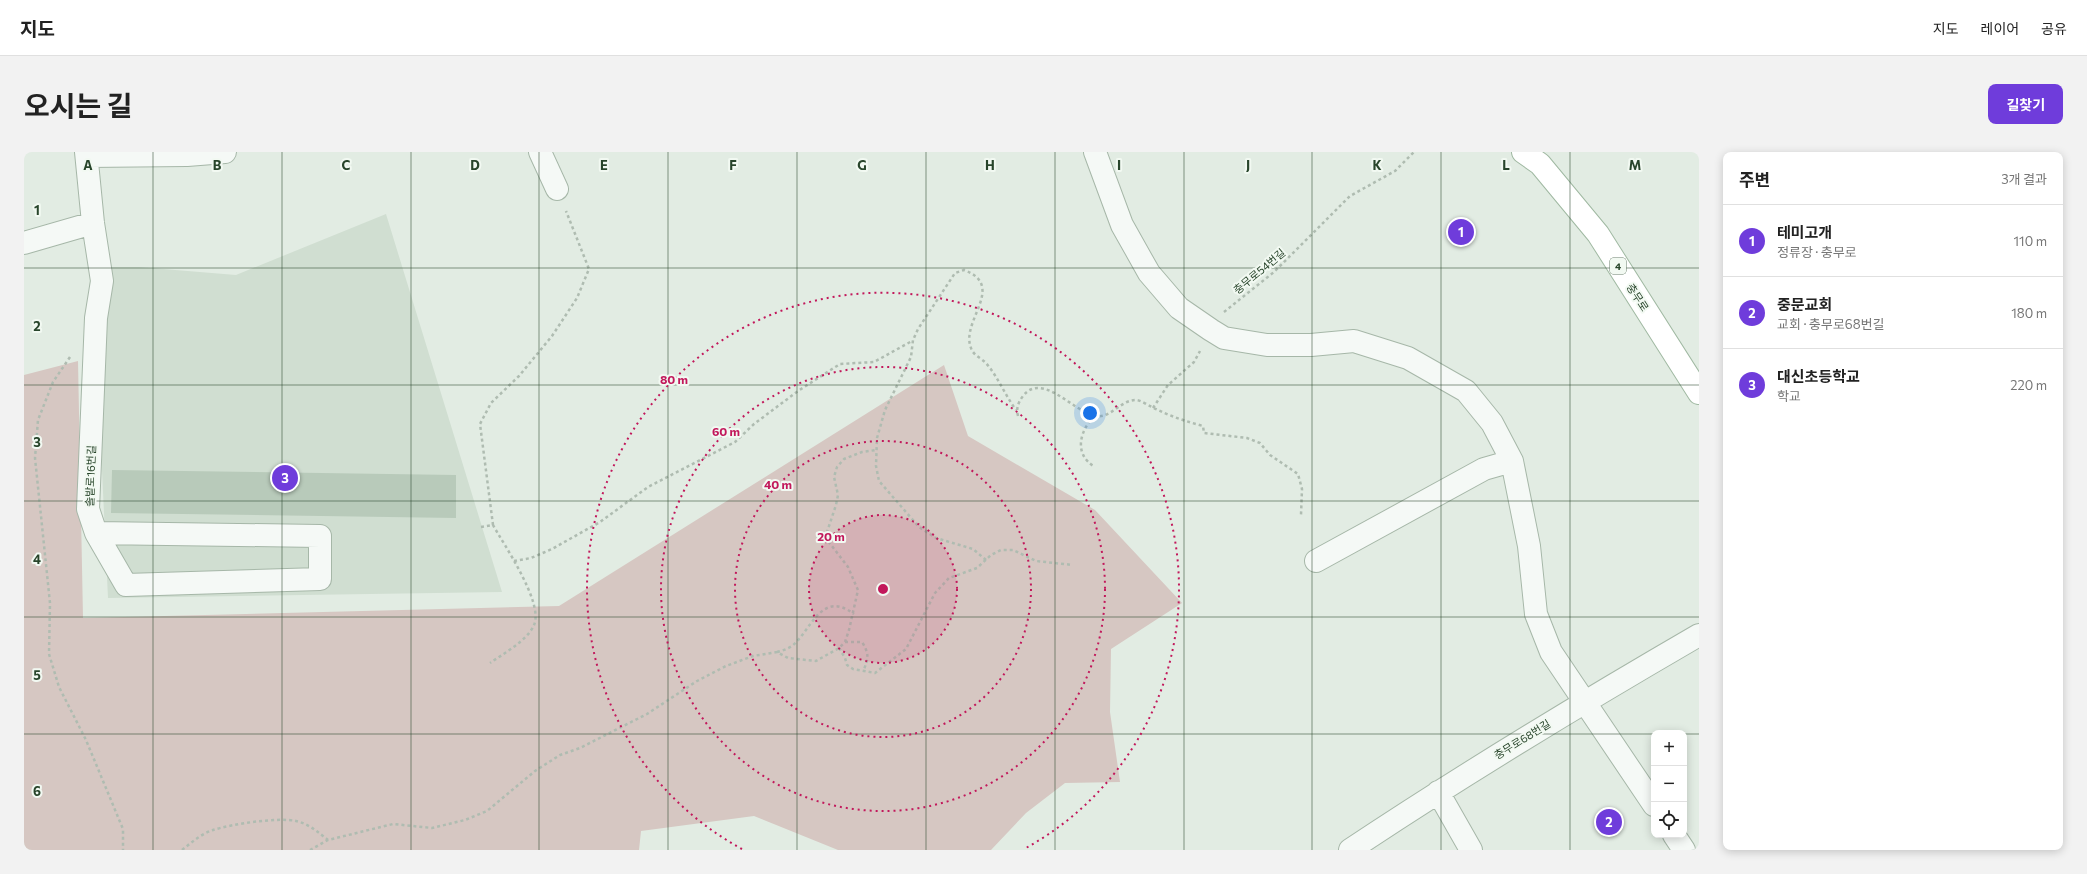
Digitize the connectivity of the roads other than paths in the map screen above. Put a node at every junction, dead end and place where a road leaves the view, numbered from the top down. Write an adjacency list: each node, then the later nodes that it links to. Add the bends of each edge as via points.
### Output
1 (225, 152): 4 (street, via 187,155)
2 (540, 152): 6 (street)
3 (1095, 152): 10 (street, via 1122,225 1149,273 1179,308 1224,338 1267,345 1354,341 1408,358 1466,390 1492,423)
4 (87, 154): 7 (street, 솔밭로16번길)
5 (1537, 156): 9 (main road, 충무로 / 4, via 1598,234)
6 (557, 189)
7 (93, 222): 8 (street); 11 (street, 솔밭로16번길, via 102,281 96,318 88,509)
8 (24, 243)
9 (1699, 393)
10 (1512, 460): 12 (street, via 1484,469); 14 (street, via 1529,546 1536,614 1551,652)
11 (96, 533): 11 (street, 솔밭로16번길, via 320,536 320,579 126,585)
12 (1316, 561)
13 (1699, 636): 14 (street, 충무로68번길)
14 (1584, 701): 15 (street, 충무로68번길); 16 (street)
15 (1438, 792): 18 (street, 충무로68번길); 19 (street)
16 (1652, 802)
17 (1676, 838): 20 (street)
18 (1350, 850)
19 (1471, 850)
20 (1684, 850)

